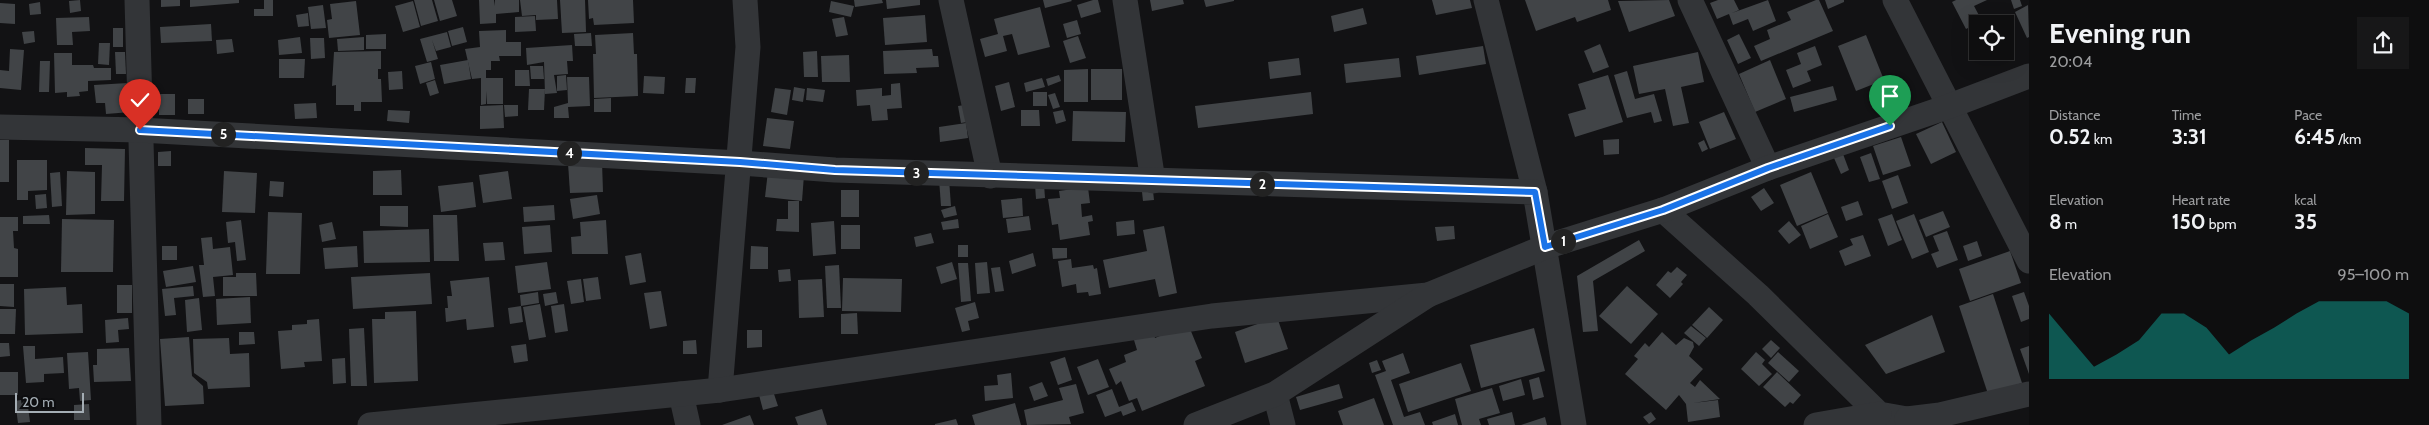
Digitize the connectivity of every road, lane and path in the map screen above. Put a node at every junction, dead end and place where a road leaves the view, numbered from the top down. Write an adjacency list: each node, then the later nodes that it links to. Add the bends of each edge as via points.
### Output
1 (137, 0): 11 (street)
2 (745, 0): 12 (street, via 748,47)
3 (950, 0): 14 (street)
4 (1125, 0): 15 (street)
5 (1486, 0): 16 (street)
6 (1690, 0): 13 (street)
7 (1895, 0): 9 (street)
8 (2029, 76): 9 (street)
9 (1950, 106): 13 (street); 19 (street)
10 (0, 127): 11 (street)
11 (140, 130): 12 (street); 27 (street)
12 (740, 162): 14 (street, via 835,170); 21 (street)
13 (1768, 168): 17 (street)
14 (990, 176): 15 (street)
15 (1154, 181): 16 (street)
16 (1535, 192): 18 (street)
17 (1663, 210): 18 (street); 25 (street, via 1758,295)
18 (1545, 247): 20 (street); 32 (street)
19 (2029, 261)
20 (1428, 295): 21 (street, via 1212,316); 23 (street)
21 (720, 390): 22 (street)
22 (681, 394): 28 (street); 29 (street)
23 (1275, 394): 30 (street); 31 (street)
24 (2029, 394): 26 (street)
25 (1879, 414): 26 (street); 33 (street)
26 (1913, 422)
27 (148, 425)
28 (370, 425)
29 (688, 425)
30 (1196, 425)
31 (1283, 425)
32 (1574, 425)
33 (1816, 425)

